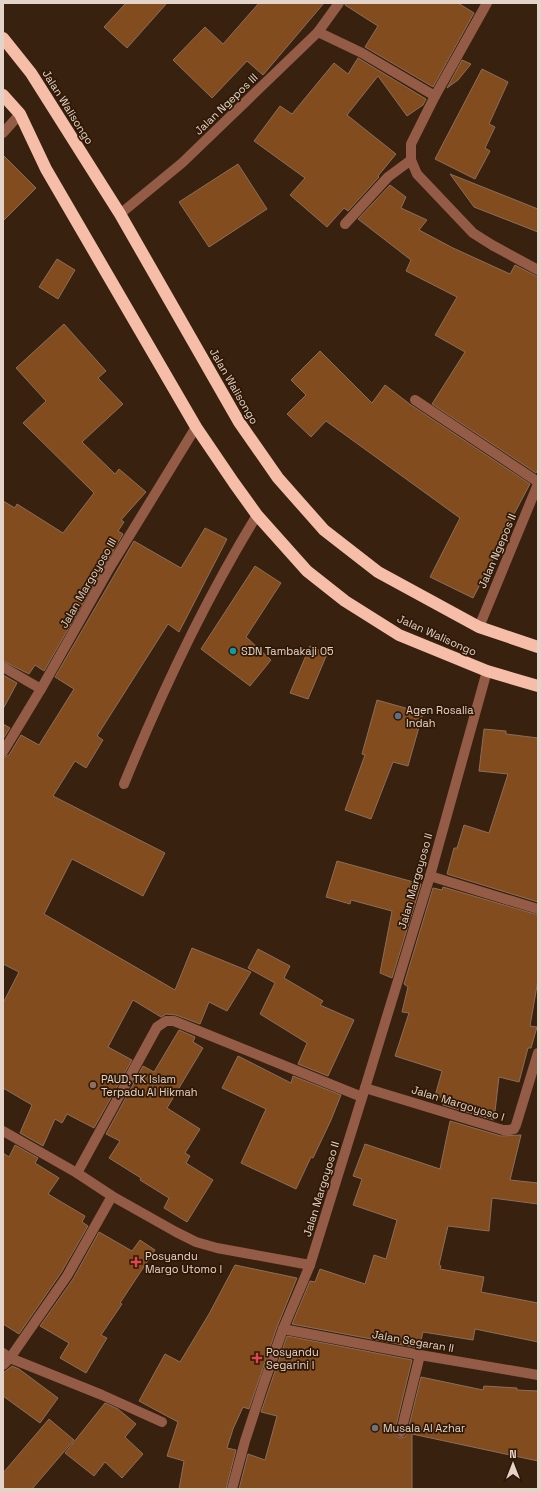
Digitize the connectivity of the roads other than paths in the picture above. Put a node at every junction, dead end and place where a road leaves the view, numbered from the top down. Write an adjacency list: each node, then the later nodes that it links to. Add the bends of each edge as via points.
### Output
1 (339, 3): 3 (street, Jalan Ngepos III)
2 (488, 3): 6 (street)
3 (318, 32): 6 (street, via 362,53); 10 (street, Jalan Ngepos III, via 182,163)
4 (3, 38): 10 (highway, Jalan Walisongo, via 31,73)
5 (3, 95): 7 (highway, Jalan Walisongo)
6 (435, 96): 9 (street, via 411,144)
7 (20, 114): 8 (street); 14 (highway, Jalan Walisongo, via 46,169)
8 (3, 133)
9 (411, 160): 11 (street, via 388,177); 12 (street, via 417,174 473,233)
10 (120, 214): 17 (highway, Jalan Walisongo, via 239,422 278,478 324,530 378,572)
11 (345, 224)
12 (538, 270)
13 (415, 400): 15 (street)
14 (196, 427): 16 (highway, Jalan Walisongo); 22 (street, Jalan Margoyoso III, via 109,569)
15 (538, 483): 17 (street, Jalan Ngepos II)
16 (257, 514): 20 (highway, Jalan Walisongo, via 307,571 345,601 399,635); 24 (street, via 205,606 149,724)
17 (479, 627): 18 (highway, Jalan Walisongo)
18 (538, 647)
19 (3, 667): 22 (street)
20 (487, 671): 21 (highway, Jalan Walisongo); 25 (street, Jalan Margoyoso II)
21 (538, 686)
22 (41, 689): 23 (street, Jalan Margoyoso III)
23 (3, 752)
24 (124, 784)
25 (430, 876): 26 (street); 28 (street, Jalan Margoyoso II)
26 (538, 909)
27 (538, 1053): 28 (street, Jalan Margoyoso I, via 516,1125 510,1130)
28 (364, 1092): 30 (street, via 174,1021 166,1021 157,1027); 32 (street, Jalan Margoyoso II)
29 (3, 1131): 30 (street)
30 (77, 1173): 31 (street)
31 (112, 1196): 32 (street, via 196,1242); 35 (street, via 67,1276)
32 (310, 1265): 33 (street)
33 (283, 1329): 34 (street, Jalan Segaran II); 39 (street)
34 (420, 1356): 36 (street, Jalan Segaran II); 38 (street)
35 (5, 1359): 37 (street, via 102,1395)
36 (538, 1375)
37 (162, 1422)
38 (401, 1432)
39 (232, 1489)

